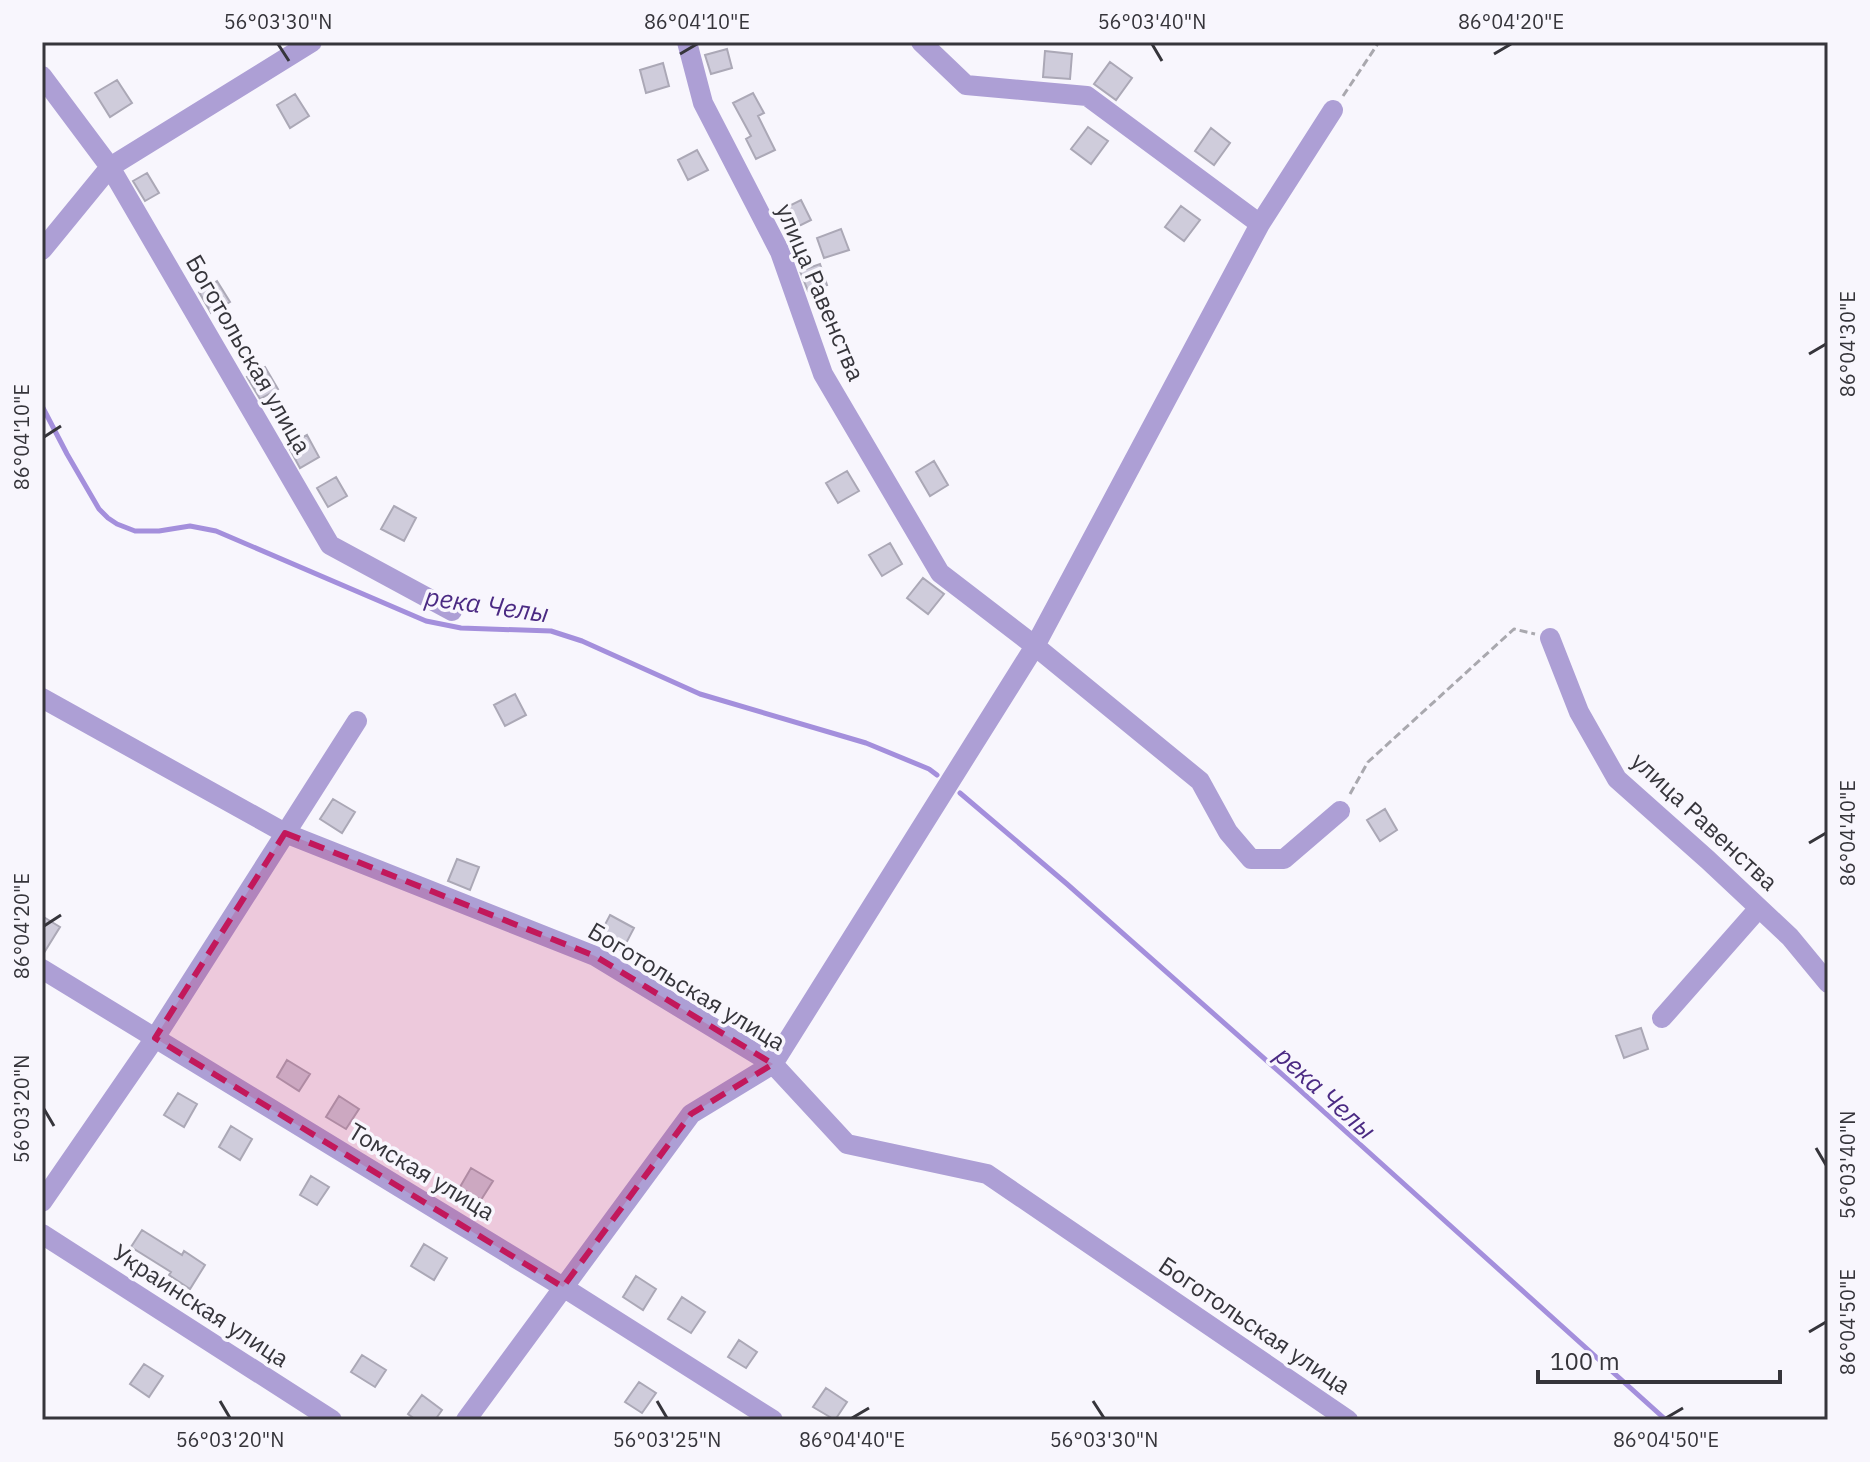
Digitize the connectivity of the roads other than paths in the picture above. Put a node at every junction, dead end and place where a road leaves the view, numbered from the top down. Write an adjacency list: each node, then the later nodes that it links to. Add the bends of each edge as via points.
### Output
1 (312, 42): 6 (street)
2 (687, 42): 11 (street, улица Равенства, via 703,103 780,252 823,374 940,573)
3 (921, 42): 7 (street, via 966,85 1087,96)
4 (42, 76): 6 (street, Боготольская улица)
5 (1333, 110): 7 (street)
6 (110, 167): 8 (street); 9 (street, Боготольская улица, via 330,545)
7 (1260, 224): 11 (street)
8 (42, 250)
9 (452, 611)
10 (1550, 638): 16 (street, улица Равенства, via 1579,712 1617,779)
11 (1035, 646): 14 (street, улица Равенства, via 1200,781 1228,832 1251,859 1284,859); 21 (street)
12 (42, 698): 15 (street, Боготольская улица)
13 (357, 721): 15 (street)
14 (1340, 811)
15 (285, 833): 20 (street); 21 (street, Боготольская улица, via 595,956)
16 (1759, 908): 18 (street, улица Равенства); 19 (street)
17 (42, 969): 20 (street, Томская улица)
18 (1828, 983)
19 (1662, 1018)
20 (155, 1038): 22 (street); 24 (street, Томская улица)
21 (773, 1064): 24 (street, via 691,1114); 28 (street, Боготольская улица, via 847,1144 987,1174)
22 (42, 1202)
23 (42, 1234): 25 (street, Украинская улица)
24 (563, 1287): 26 (street); 27 (street, Томская улица)
25 (332, 1420)
26 (466, 1420)
27 (773, 1420)
28 (1348, 1420)

